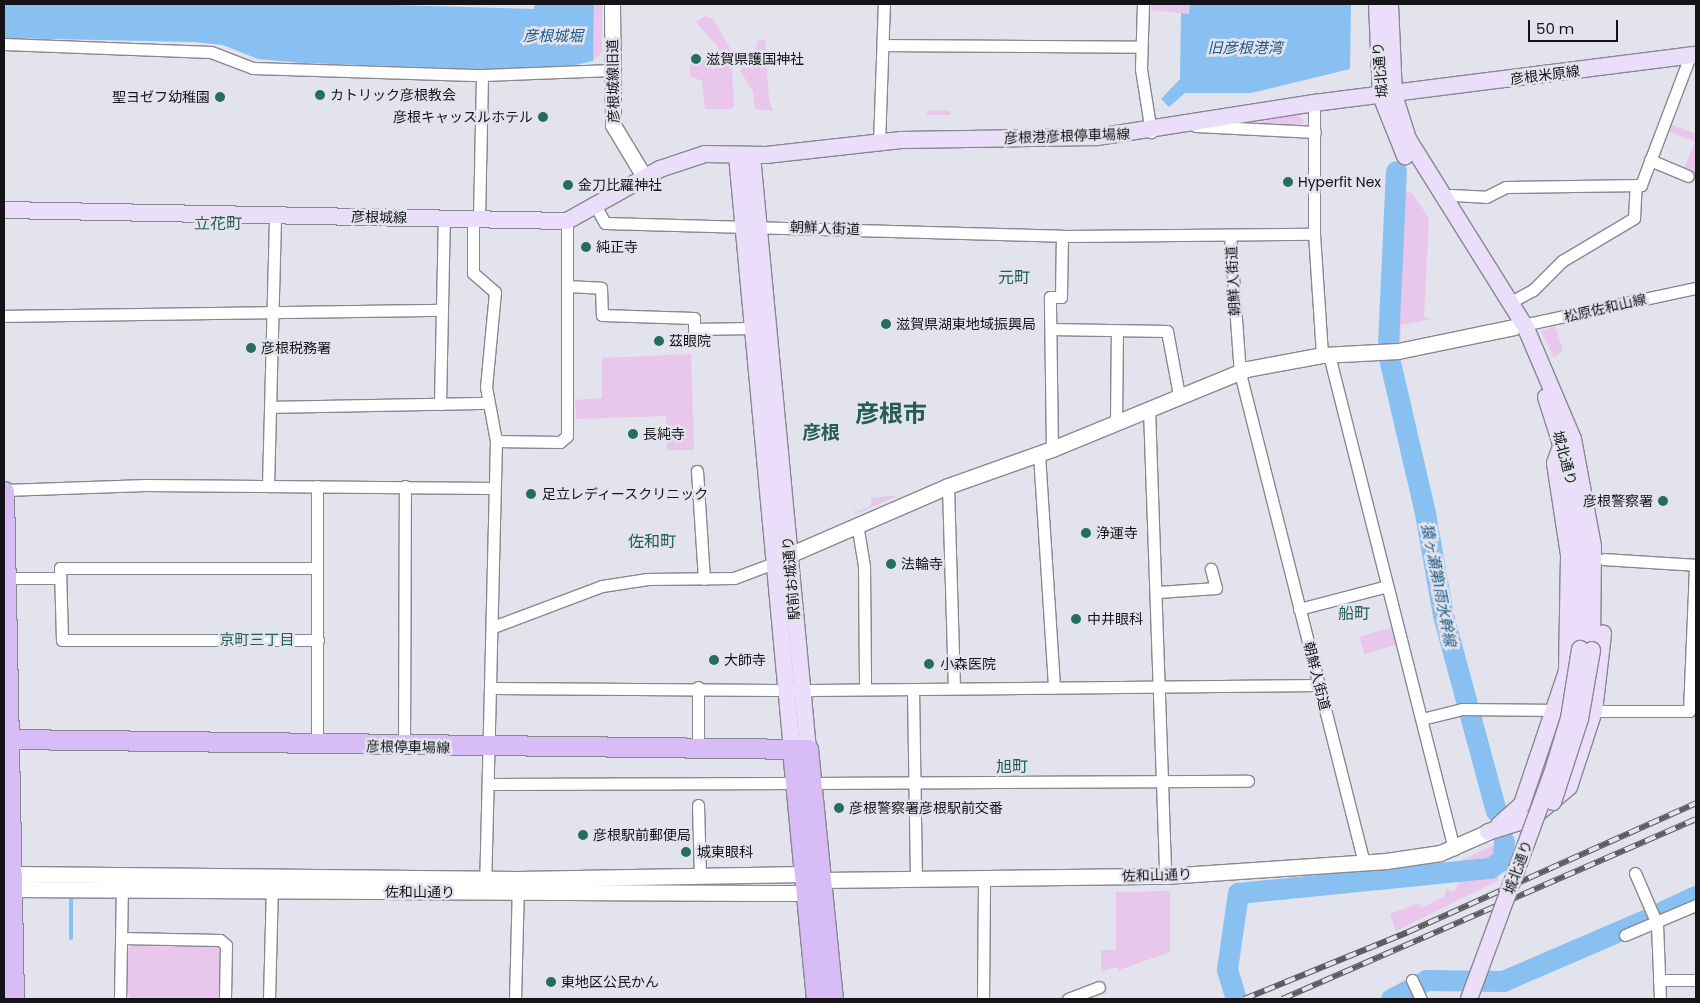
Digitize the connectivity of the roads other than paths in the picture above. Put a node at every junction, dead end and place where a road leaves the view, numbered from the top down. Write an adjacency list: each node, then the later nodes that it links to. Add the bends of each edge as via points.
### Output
1 (612, 4): 10 (street, 彦根城線旧道)
2 (884, 4): 7 (street)
3 (1143, 4): 8 (street)
4 (1377, 4): 12 (main road, 城北通り)
5 (1390, 4): 12 (main road, 城北通り)
6 (4, 44): 11 (street, via 211,52 253,68)
7 (883, 45): 8 (street); 17 (street)
8 (1141, 47): 15 (street)
9 (1693, 55): 12 (main road, 彦根米原線); 19 (street)
10 (612, 70): 11 (street); 21 (street, 彦根城線旧道, via 615,132)
11 (482, 75): 28 (street)
12 (1387, 95): 13 (main road, 彦根港彦根停車場線); 23 (main road, 城北通り); 40 (main road, 城北通り, via 1414,173)
13 (1314, 103): 14 (main road, 彦根港彦根停車場線); 16 (street)
14 (1192, 125): 15 (main road, 彦根港彦根停車場線); 16 (street, via 1232,131)
15 (1151, 132): 17 (main road, 彦根港彦根停車場線)
16 (1315, 132): 31 (street)
17 (879, 144): 18 (main road, 彦根港彦根停車場線)
18 (745, 156): 21 (main road, 彦根城線, via 705,154); 30 (main road, 駅前お城通り)
19 (1650, 160): 20 (street); 22 (street, via 1641,186)
20 (1688, 176)
21 (645, 178): 24 (main road, 彦根城線)
22 (1636, 186): 23 (street, via 1506,187 1486,197 1451,195); 36 (street, via 1634,218 1562,261 1533,290)
23 (1443, 200): 36 (main road, 城北通り)
24 (596, 208): 29 (main road, 彦根城線); 30 (street, 朝鮮人街道, via 605,223)
25 (4, 210): 26 (main road, 彦根城線)
26 (275, 215): 27 (main road, 彦根城線); 38 (street)
27 (444, 218): 28 (main road, 彦根城線); 37 (street)
28 (476, 219): 29 (main road, 彦根城線); 47 (street, via 473,273 495,292)
29 (567, 220): 34 (street)
30 (750, 226): 32 (street, 朝鮮人街道); 41 (main road, 駅前お城通り); 64 (main road, 駅前お城通り)
31 (1314, 234): 33 (street); 44 (street)
32 (1062, 236): 33 (street, 朝鮮人街道); 42 (street, via 1061,297 1050,297)
33 (1230, 236): 45 (street, 朝鮮人街道)
34 (567, 286): 41 (street, via 601,288 602,315 694,318 694,328); 52 (street, via 567,436 560,442)
35 (1696, 288): 40 (street, 松原佐和山線)
36 (1510, 302): 40 (main road, 城北通り)
37 (440, 310): 38 (street); 48 (street)
38 (274, 311): 39 (street); 49 (street)
39 (4, 316)
40 (1520, 326): 44 (street, via 1390,352); 53 (main road, 城北通り)
41 (752, 328): 64 (main road, 駅前お城通り)
42 (1051, 329): 43 (street); 54 (street)
43 (1117, 331): 46 (street, via 1167,331); 51 (street)
44 (1325, 355): 45 (street); 72 (street)
45 (1240, 373): 46 (street); 74 (street, 朝鮮人街道)
46 (1179, 395): 50 (street)
47 (487, 403): 48 (street); 52 (street)
48 (440, 404): 49 (street)
49 (271, 407): 56 (street)
50 (1149, 408): 51 (street); 73 (street)
51 (1116, 422): 54 (street)
52 (496, 441): 60 (street)
53 (1567, 442): 65 (main road, via 1588,453); 77 (main road, 城北通り, via 1593,546); 87 (main road, via 1555,463 1571,587 1567,671)
54 (1046, 452): 59 (street); 83 (street)
55 (697, 471): 71 (street)
56 (268, 486): 57 (street); 61 (street, via 35,486)
57 (317, 486): 58 (street); 67 (street)
58 (405, 486): 60 (street); 92 (street)
59 (948, 486): 62 (street); 82 (street)
60 (494, 488): 75 (street)
61 (4, 491): 63 (main road)
62 (857, 524): 64 (street); 85 (street, via 864,566)
63 (5, 537): 69 (main road)
64 (781, 559): 71 (street, via 749,574); 81 (main road, 駅前お城通り)
65 (1604, 559): 66 (street); 88 (main road, via 1602,654)
66 (1696, 565): 88 (street, via 1689,711)
67 (317, 568): 70 (street, via 60,568); 76 (street)
68 (1212, 569): 73 (street, via 1216,588)
69 (5, 578): 70 (street); 90 (main road)
70 (60, 578): 76 (street, via 62,640)
71 (704, 579): 75 (street, via 602,586)
72 (1387, 586): 74 (street); 89 (street)
73 (1158, 592): 84 (street)
74 (1300, 609): 78 (street, 朝鮮人街道)
75 (493, 627): 80 (street)
76 (318, 640): 91 (street)
77 (1586, 649): 137 (main road, 城北通り, bridge, via 1554,766); 138 (main road, 城北通り, bridge, via 1580,720 1563,776)
78 (1319, 686): 84 (street); 105 (street, 朝鮮人街道)
79 (698, 687): 80 (street); 81 (street); 94 (street)
80 (493, 688): 93 (street)
81 (794, 688): 85 (street); 95 (main road, 駅前お城通り)
82 (954, 688): 83 (street); 86 (street)
83 (1054, 688): 84 (street)
84 (1161, 688): 99 (street)
85 (865, 689): 86 (street)
86 (913, 690): 98 (street)
87 (1556, 710): 88 (street); 89 (street, via 1462,709); 103 (main road, via 1522,804)
88 (1594, 711): 103 (main road, via 1565,794 1532,818)
89 (1422, 719): 104 (street)
90 (6, 738): 91 (main road, 彦根停車場線); 102 (main road)
91 (317, 746): 92 (main road, 彦根停車場線)
92 (404, 747): 93 (main road, 彦根停車場線)
93 (492, 748): 94 (main road, 彦根停車場線); 100 (street)
94 (698, 750): 95 (main road, 彦根停車場線)
95 (800, 750): 97 (main road, 駅前お城通り)
96 (1248, 782): 99 (street)
97 (803, 783): 98 (street); 100 (street); 110 (main road, 駅前お城通り)
98 (913, 783): 99 (street); 111 (street, via 917,793)
99 (1163, 783): 109 (street)
100 (490, 784): 115 (street)
101 (698, 805): 108 (street)
102 (8, 809): 113 (main road)
103 (1488, 832): 104 (street, 佐和山通り)
104 (1454, 848): 105 (street, 佐和山通り)
105 (1364, 863): 109 (street, 佐和山通り)
106 (1635, 873): 120 (street)
107 (272, 875): 114 (street, 佐和山通り); 115 (street, 佐和山通り); 117 (street)
108 (700, 876): 110 (street, 佐和山通り); 116 (street, 佐和山通り)
109 (1164, 876): 112 (street, 佐和山通り)
110 (812, 877): 111 (street, 佐和山通り); 118 (main road, 駅前お城通り); 134 (main road, 駅前お城通り)
111 (916, 878): 112 (street, 佐和山通り)
112 (984, 878): 135 (street)
113 (11, 883): 114 (street, 佐和山通り); 127 (main road)
114 (122, 883): 117 (street, 佐和山通り); 122 (street)
115 (484, 885): 116 (street, 佐和山通り); 117 (street, 佐和山通り)
116 (518, 886): 118 (street, 佐和山通り); 132 (street)
117 (272, 891): 131 (street)
118 (805, 893): 133 (main road, 駅前お城通り)
119 (1696, 904): 120 (street)
120 (1657, 923): 121 (street); 123 (street)
121 (1625, 935)
122 (122, 938): 129 (street); 130 (street, via 220,940 226,945)
123 (1659, 980): 124 (street); 139 (street)
124 (1696, 980)
125 (1412, 981): 128 (street)
126 (1099, 987): 136 (street)
127 (10, 998)
128 (1420, 998)
129 (120, 999)
130 (225, 999)
131 (270, 999)
132 (515, 999)
133 (816, 999)
134 (833, 999)
135 (983, 999)
136 (1068, 999)
137 (1469, 999)
138 (1480, 999)
139 (1660, 999)

